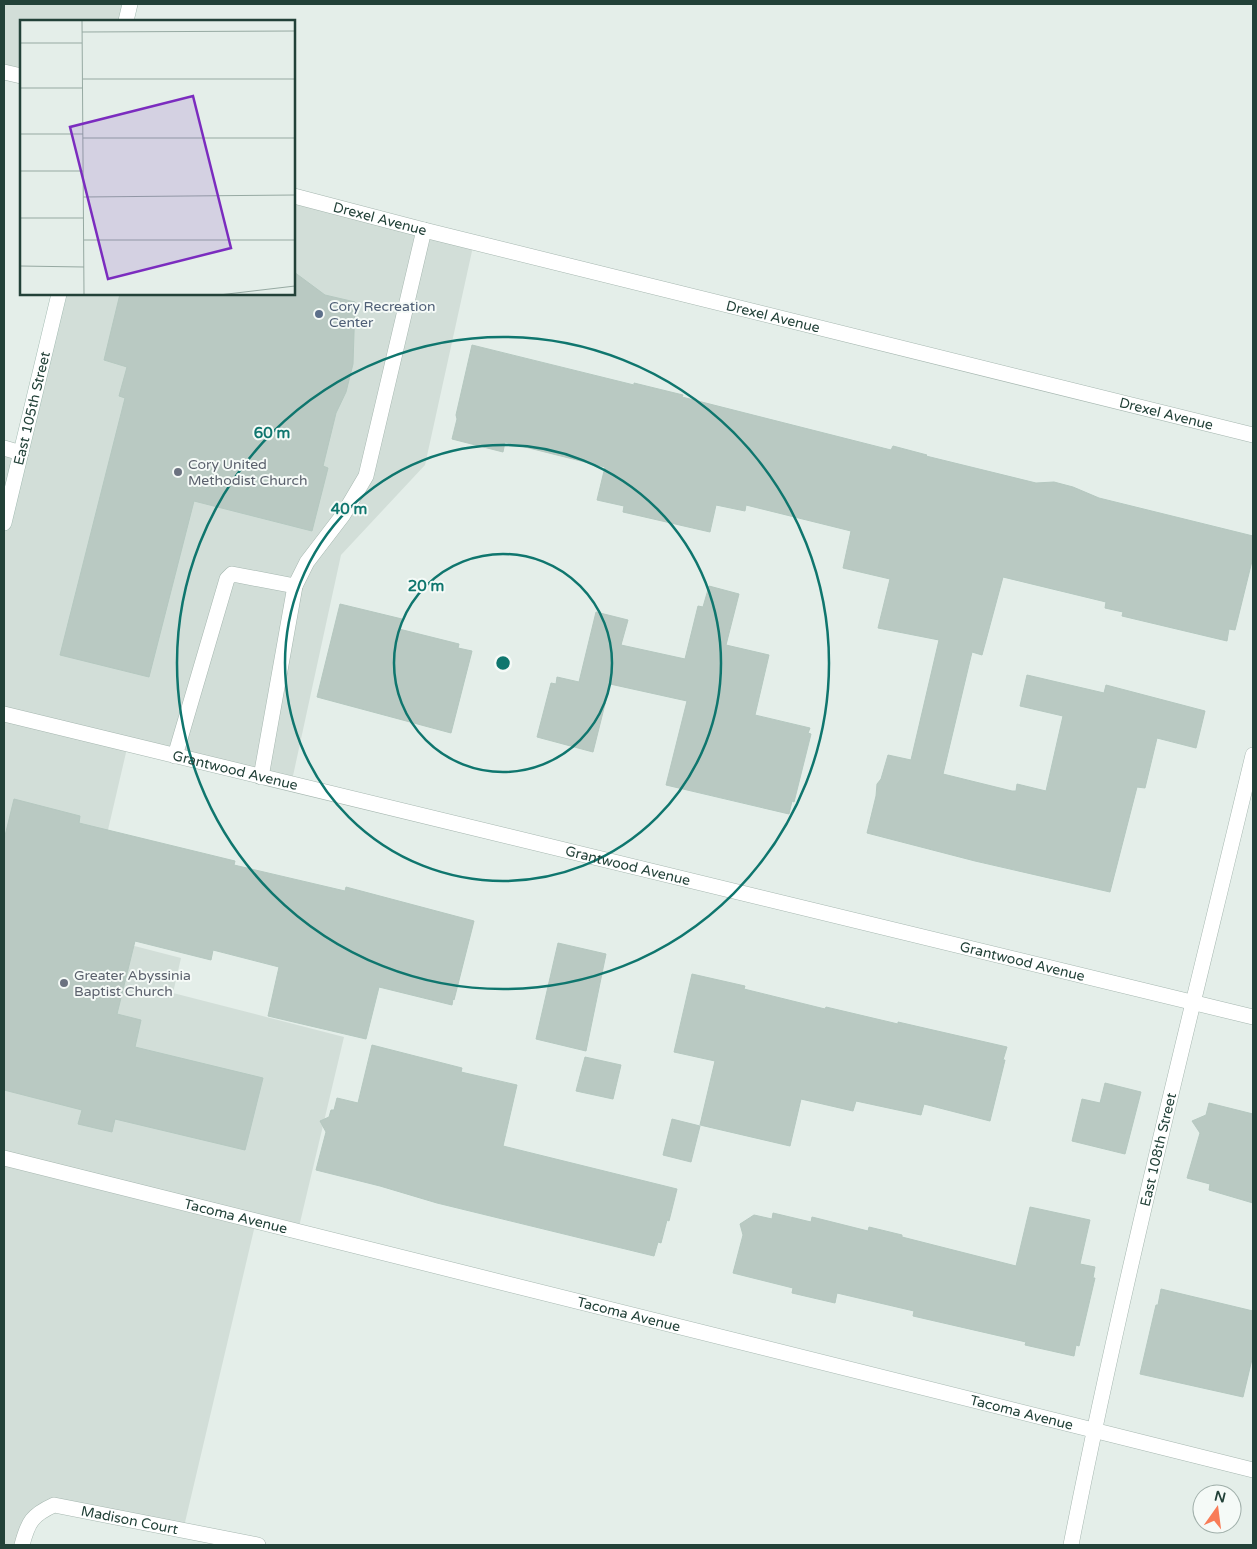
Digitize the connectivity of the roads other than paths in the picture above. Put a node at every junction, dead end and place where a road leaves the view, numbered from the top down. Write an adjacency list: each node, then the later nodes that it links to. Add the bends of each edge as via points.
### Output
1 (130, 4): 2 (street)
2 (126, 20)
3 (4, 72): 4 (street)
4 (20, 76)
5 (295, 196): 6 (street, Drexel Avenue)
6 (424, 230): 8 (street, Drexel Avenue); 12 (street, via 366,476 343,515 307,562)
7 (59, 295): 10 (street, East 105th Street)
8 (1253, 435)
9 (4, 448): 10 (street)
10 (21, 453): 11 (street, East 105th Street)
11 (4, 523)
12 (295, 586): 15 (street, via 232,574 227,579); 16 (street)
13 (4, 714): 15 (street, Grantwood Avenue)
14 (1253, 755): 17 (street, East 108th Street)
15 (174, 756): 16 (street, Grantwood Avenue)
16 (261, 777): 17 (street, Grantwood Avenue)
17 (1194, 1002): 18 (street, Grantwood Avenue); 20 (street, East 108th Street)
18 (1253, 1017)
19 (4, 1158): 20 (street, Tacoma Avenue)
20 (1094, 1431): 21 (street, Tacoma Avenue); 24 (street, East 108th Street)
21 (1253, 1470)
22 (22, 1545): 23 (street, Madison Court, via 37,1514 54,1505)
23 (258, 1545)
24 (1071, 1545)

